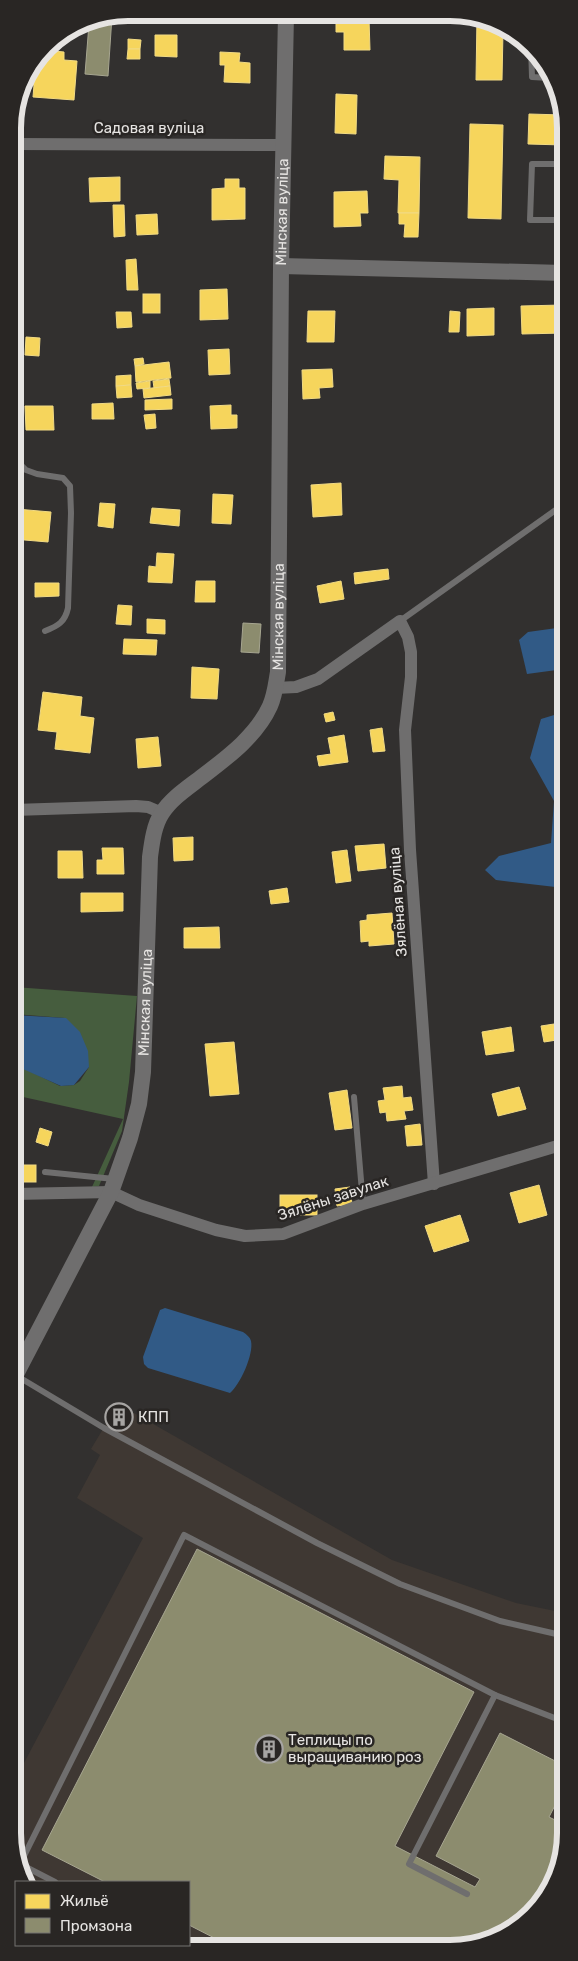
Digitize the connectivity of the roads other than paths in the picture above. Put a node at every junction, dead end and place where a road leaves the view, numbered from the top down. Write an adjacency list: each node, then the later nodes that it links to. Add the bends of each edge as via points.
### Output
1 (286, 21): 5 (street, Мінская вуліца)
2 (531, 59): 3 (lane, via 532,78)
3 (544, 78)
4 (21, 144): 5 (street, Садовая вуліца)
5 (284, 145): 8 (street, Мінская вуліца)
6 (557, 164): 7 (lane, via 532,164 530,220)
7 (557, 220)
8 (282, 266): 9 (street); 14 (street, Мінская вуліца)
9 (557, 273)
10 (21, 465): 13 (lane, via 37,474 63,478 70,486 68,608 59,625)
11 (557, 509): 12 (lane)
12 (400, 621): 14 (street, via 318,679 296,687); 21 (street, Зялёная вуліца, via 411,652 405,739)
13 (46, 631)
14 (276, 688): 16 (street, Мінская вуліца, via 262,722 247,739 181,793)
15 (21, 810): 16 (street, via 136,806)
16 (162, 813): 20 (street, Мінская вуліца, via 150,857 143,1072 139,1104)
17 (354, 1097): 23 (lane)
18 (557, 1146): 21 (street, Зялёны завулак)
19 (45, 1172): 20 (lane)
20 (115, 1180): 22 (street); 23 (street, Зялёны завулак, via 139,1205 245,1236 283,1234); 24 (street, Мінская вуліца)
21 (434, 1184): 23 (street, Зялёны завулак)
22 (21, 1193)
23 (364, 1204)
24 (21, 1365)
25 (21, 1380): 26 (lane, via 317,1543 400,1584 500,1621)
26 (557, 1634)
27 (495, 1695): 28 (lane); 29 (lane, via 184,1535); 32 (lane, via 408,1864)
28 (557, 1719)
29 (24, 1856)
30 (27, 1868): 31 (lane)
31 (53, 1881)
32 (467, 1894)

